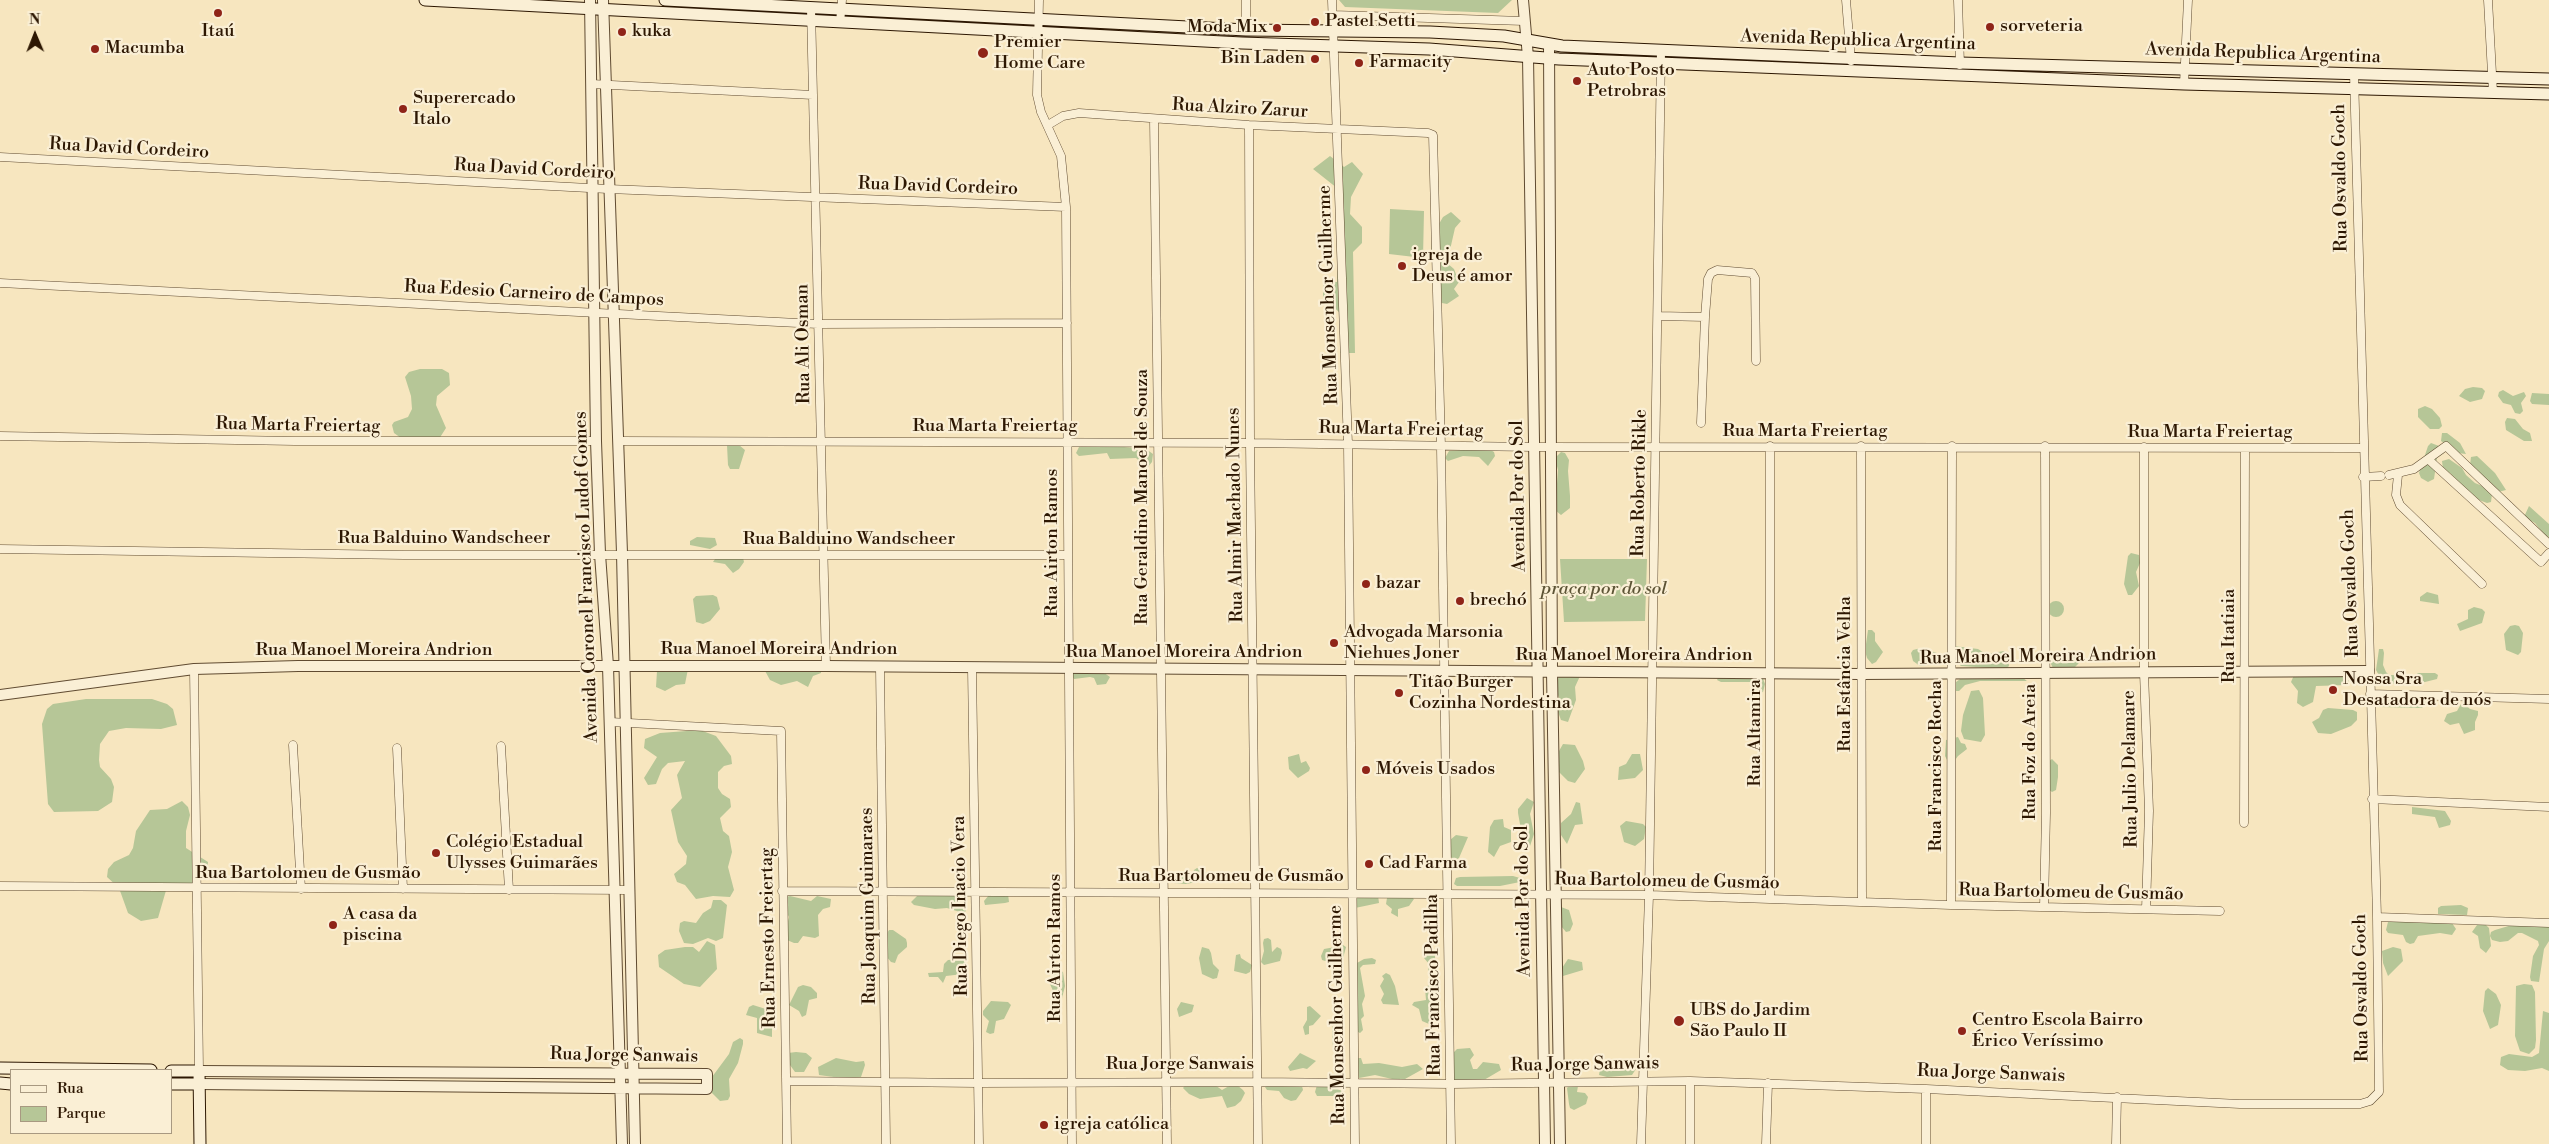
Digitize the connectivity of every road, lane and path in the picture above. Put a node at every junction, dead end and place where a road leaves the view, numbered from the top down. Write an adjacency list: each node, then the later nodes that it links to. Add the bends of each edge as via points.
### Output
1 (425, 0): 2 (main road, Avenida Republica Argentina)
2 (434, 0): 12 (main road, Avenida Republica Argentina)
3 (665, 0): 15 (main road, Avenida Republica Argentina)
4 (1039, 0): 17 (street, Rua Airton Ramos)
5 (1246, 0): 21 (street)
6 (1332, 0): 16 (street, Rua Monsenhor Guilherme)
7 (1523, 0): 18 (street, Avenida Por do Sol)
8 (1846, 0): 29 (street)
9 (1958, 0): 32 (street)
10 (2188, 0): 33 (street)
11 (2488, 0): 37 (street)
12 (590, 4): 13 (main road, Avenida Republica Argentina); 39 (street, Avenida Coronel Francisco Ludof Gomes)
13 (603, 5): 19 (main road, Avenida Republica Argentina); 40 (street, Avenida Coronel Francisco Ludof Gomes)
14 (842, 5): 15 (main road, Avenida Republica Argentina); 17 (main road, Avenida Republica Argentina); 20 (street)
15 (811, 8): 19 (street, Rua Ali Osman)
16 (1333, 15): 18 (street); 22 (street, Rua Monsenhor Guilherme)
17 (1038, 19): 21 (main road, Avenida Republica Argentina); 23 (street, Rua Airton Ramos)
18 (1524, 21): 24 (street, Avenida Por do Sol)
19 (811, 22): 20 (main road, Avenida Republica Argentina); 45 (street, Rua Ali Osman)
20 (840, 22): 23 (main road, Avenida Republica Argentina)
21 (1246, 30): 22 (main road, Avenida Republica Argentina)
22 (1334, 30): 24 (main road, Avenida Republica Argentina); 26 (street, Rua Monsenhor Guilherme)
23 (1037, 31): 26 (main road, Avenida Republica Argentina); 48 (street, Rua Airton Ramos, via 1036,95)
24 (1527, 39): 25 (main road, Avenida Republica Argentina); 28 (street, Avenida Por do Sol)
25 (1549, 45): 27 (main road, Avenida Republica Argentina); 30 (street, Avenida Por do Sol)
26 (1335, 46): 28 (main road, Avenida Republica Argentina); 49 (street, Rua Monsenhor Guilherme)
27 (1661, 50): 29 (main road, Avenida Republica Argentina); 31 (street, Rua Roberto Rikle)
28 (1528, 57): 30 (main road, Avenida Republica Argentina); 78 (street, Avenida Por do Sol)
29 (1851, 58): 32 (main road, Avenida Republica Argentina); 34 (street)
30 (1549, 59): 31 (main road, Avenida Republica Argentina); 79 (street, Avenida Por do Sol)
31 (1660, 62): 34 (main road, Avenida Republica Argentina); 59 (street, Rua Roberto Rikle)
32 (1960, 63): 33 (main road, Avenida Republica Argentina); 36 (street)
33 (2185, 69): 35 (main road, Avenida Republica Argentina); 41 (street)
34 (1852, 70): 36 (main road, Avenida Republica Argentina)
35 (2354, 74): 37 (main road, Avenida Republica Argentina); 42 (street, Rua Osvaldo Goch)
36 (1960, 75): 41 (main road, Avenida Republica Argentina)
37 (2492, 78): 38 (main road, Avenida Republica Argentina); 43 (street)
38 (2549, 79)
39 (591, 84): 40 (street); 52 (street, Avenida Coronel Francisco Ludof Gomes)
40 (605, 84): 45 (street); 53 (street, Avenida Coronel Francisco Ludof Gomes)
41 (2184, 84): 42 (main road, Avenida Republica Argentina)
42 (2354, 88): 43 (main road, Avenida Republica Argentina); 83 (street, Rua Osvaldo Goch)
43 (2493, 92): 44 (main road, Avenida Republica Argentina)
44 (2549, 94)
45 (813, 95): 54 (street, Rua Ali Osman)
46 (1154, 119): 47 (street, Rua Alziro Zarur); 48 (street, Rua Alziro Zarur, via 1079,113 1063,116); 69 (street, Rua Geraldino Manoel de Souza)
47 (1249, 125): 49 (street, Rua Alziro Zarur); 71 (street, Rua Almir Machado Nunes)
48 (1048, 126): 55 (street, Rua Airton Ramos, via 1061,156)
49 (1339, 129): 50 (street, Rua Alziro Zarur); 72 (street, Rua Monsenhor Guilherme)
50 (1433, 135): 73 (street, Rua Francisco Padilha)
51 (0, 157): 52 (street, Rua David Cordeiro)
52 (593, 188): 53 (street, Rua David Cordeiro); 57 (street, Avenida Coronel Francisco Ludof Gomes)
53 (608, 189): 54 (street, Rua David Cordeiro); 58 (street, Avenida Coronel Francisco Ludof Gomes)
54 (815, 197): 55 (street, Rua David Cordeiro); 62 (street, Rua Ali Osman)
55 (1066, 207): 61 (street, Rua Airton Ramos)
56 (0, 282): 57 (street, Rua Edesio Carneiro de Campos)
57 (595, 312): 58 (street, Rua Edesio Carneiro de Campos); 67 (street, Avenida Coronel Francisco Ludof Gomes)
58 (613, 312): 62 (street, Rua Edesio Carneiro de Campos); 66 (street, Avenida Coronel Francisco Ludof Gomes)
59 (1658, 316): 60 (street); 81 (street, Rua Roberto Rikle)
60 (1705, 317): 63 (street, via 1711,273 1717,270 1752,273); 64 (street)
61 (1067, 323): 62 (street, Rua Edesio Carneiro de Campos); 68 (street, Rua Airton Ramos)
62 (818, 324): 70 (street, Rua Ali Osman)
63 (1756, 361)
64 (1701, 423)
65 (0, 436): 67 (street, Rua Marta Freiertag, via 295,442)
66 (618, 441): 70 (street, Rua Marta Freiertag); 89 (street, Avenida Coronel Francisco Ludof Gomes)
67 (596, 442): 91 (street, Avenida Coronel Francisco Ludof Gomes)
68 (1068, 442): 69 (street, Rua Marta Freiertag); 70 (street, Rua Marta Freiertag); 93 (street, Rua Airton Ramos)
69 (1158, 442): 71 (street, Rua Marta Freiertag); 102 (street, Rua Geraldino Manoel de Souza)
70 (821, 443): 92 (street, Rua Ali Osman)
71 (1250, 443): 72 (street, Rua Marta Freiertag); 103 (street, Rua Almir Machado Nunes)
72 (1348, 444): 73 (street, Rua Marta Freiertag); 104 (street, Rua Monsenhor Guilherme)
73 (1441, 446): 78 (street, Rua Marta Freiertag); 105 (street, Rua Francisco Padilha)
74 (1770, 446): 75 (street, Rua Marta Freiertag); 81 (street, Rua Marta Freiertag); 112 (street, Rua Altamira)
75 (1861, 446): 76 (street, Rua Marta Freiertag); 114 (street, Rua Estância Velha)
76 (1952, 446): 77 (street, Rua Marta Freiertag); 115 (street, Rua Francisco Rocha)
77 (2045, 446): 80 (street, Rua Marta Freiertag); 113 (street, Rua Foz do Areia)
78 (1534, 447): 79 (street, Rua Marta Freiertag); 106 (street, Avenida Por do Sol)
79 (1550, 447): 81 (street, Rua Marta Freiertag); 108 (street, Avenida Por do Sol)
80 (2144, 447): 82 (street, Rua Marta Freiertag); 110 (street, Rua Julio Delamare)
81 (1655, 448): 109 (street, Rua Roberto Rikle)
82 (2245, 448): 83 (street, Rua Marta Freiertag); 111 (street, Rua Itatiaia)
83 (2362, 448): 86 (street, Rua Osvaldo Goch)
84 (2429, 460): 85 (street); 87 (street, via 2446,446); 90 (street, via 2541,562)
85 (2398, 475): 86 (street); 94 (street, via 2396,496 2400,505)
86 (2363, 477): 107 (street, Rua Osvaldo Goch)
87 (2549, 544)
88 (0, 549): 91 (street, Rua Balduino Wandscheer, via 385,555)
89 (622, 553): 91 (street, Rua Balduino Wandscheer); 92 (street, Rua Balduino Wandscheer); 96 (street, Avenida Coronel Francisco Ludof Gomes)
90 (2549, 553)
91 (600, 554): 95 (street, Avenida Coronel Francisco Ludof Gomes)
92 (824, 554): 93 (street, Rua Balduino Wandscheer); 97 (street, Rua Ali Osman)
93 (1068, 556): 101 (street, Rua Airton Ramos)
94 (2482, 584)
95 (608, 666): 96 (street, Rua Manoel Moreira Andrion); 100 (street, Rua Manoel Moreira Andrion); 119 (street, Avenida Coronel Francisco Ludof Gomes)
96 (624, 666): 97 (street, Rua Manoel Moreira Andrion); 120 (street, Avenida Coronel Francisco Ludof Gomes)
97 (826, 666): 98 (street, Rua Manoel Moreira Andrion)
98 (880, 667): 99 (street, Rua Manoel Moreira Andrion); 136 (street, Rua Joaquim Guimaraes)
99 (972, 668): 101 (street, Rua Manoel Moreira Andrion); 137 (street, Rua Diego Inacio Vera)
100 (194, 669): 117 (street, Rua Manoel Moreira Andrion); 128 (street)
101 (1068, 669): 102 (street, Rua Manoel Moreira Andrion); 135 (street, Rua Airton Ramos)
102 (1160, 669): 103 (street, Rua Manoel Moreira Andrion); 138 (street, Rua Geraldino Manoel de Souza)
103 (1252, 670): 104 (street, Rua Manoel Moreira Andrion); 139 (street, Rua Almir Machado Nunes)
104 (1349, 670): 105 (street, Rua Manoel Moreira Andrion); 140 (street, Rua Monsenhor Guilherme)
105 (1444, 670): 106 (street, Rua Manoel Moreira Andrion); 141 (street, Rua Francisco Padilha)
106 (1537, 671): 108 (street, Rua Manoel Moreira Andrion); 142 (street, Avenida Por do Sol)
107 (2369, 671): 111 (street, Rua Manoel Moreira Andrion); 116 (street, Rua Osvaldo Goch)
108 (1552, 672): 109 (street, Rua Manoel Moreira Andrion); 143 (street, Avenida Por do Sol)
109 (1651, 672): 112 (street, Rua Manoel Moreira Andrion); 144 (street, Rua Roberto Rikle)
110 (2144, 672): 111 (street, Rua Manoel Moreira Andrion); 113 (street, Rua Manoel Moreira Andrion); 149 (street, Rua Julio Delamare, via 2149,811)
111 (2246, 672): 126 (street, Rua Itatiaia)
112 (1771, 673): 114 (street, Rua Manoel Moreira Andrion); 145 (street, Rua Altamira)
113 (2046, 673): 115 (street, Rua Manoel Moreira Andrion); 148 (street, Rua Foz do Areia)
114 (1861, 674): 115 (street, Rua Manoel Moreira Andrion); 146 (street, Rua Estância Velha)
115 (1952, 674): 147 (street, Rua Francisco Rocha)
116 (2370, 694): 118 (street); 124 (street, Rua Osvaldo Goch)
117 (0, 695)
118 (2549, 699)
119 (610, 722): 120 (street); 132 (street, Avenida Coronel Francisco Ludof Gomes)
120 (625, 722): 133 (street, Avenida Coronel Francisco Ludof Gomes); 134 (street, Rua Ernesto Freiertag, via 781,731)
121 (294, 745): 129 (street)
122 (501, 746): 131 (street)
123 (397, 748): 130 (street)
124 (2372, 799): 125 (street); 151 (street, Rua Osvaldo Goch)
125 (2549, 807)
126 (2244, 823)
127 (0, 886): 128 (street, Rua Bartolomeu de Gusmão)
128 (196, 889): 129 (street, Rua Bartolomeu de Gusmão); 156 (street)
129 (301, 889): 130 (street, Rua Bartolomeu de Gusmão)
130 (403, 889): 131 (street, Rua Bartolomeu de Gusmão)
131 (509, 890): 132 (street, Rua Bartolomeu de Gusmão)
132 (615, 890): 133 (street, Rua Bartolomeu de Gusmão); 158 (street, Avenida Coronel Francisco Ludof Gomes)
133 (628, 890): 157 (street, Avenida Coronel Francisco Ludof Gomes)
134 (782, 891): 136 (street, Rua Bartolomeu de Gusmão); 159 (street, Rua Ernesto Freiertag)
135 (1071, 891): 137 (street, Rua Bartolomeu de Gusmão); 138 (street, Rua Bartolomeu de Gusmão); 164 (street, Rua Airton Ramos)
136 (884, 892): 137 (street, Rua Bartolomeu de Gusmão); 161 (street, Rua Joaquim Guimaraes)
137 (976, 892): 170 (street, Rua Diego Inacio Vera)
138 (1163, 892): 139 (street, Rua Bartolomeu de Gusmão); 165 (street, Rua Geraldino Manoel de Souza)
139 (1255, 892): 140 (street, Rua Bartolomeu de Gusmão); 162 (street, Rua Almir Machado Nunes)
140 (1351, 893): 141 (street, Rua Bartolomeu de Gusmão); 166 (street, Rua Monsenhor Guilherme)
141 (1447, 894): 142 (street, Rua Bartolomeu de Gusmão); 171 (street, Rua Francisco Padilha)
142 (1540, 894): 143 (street, Rua Bartolomeu de Gusmão); 167 (street, Avenida Por do Sol)
143 (1554, 894): 144 (street, Rua Bartolomeu de Gusmão); 172 (street, Avenida Por do Sol)
144 (1649, 895): 145 (street, Rua Bartolomeu de Gusmão); 163 (street, Rua Roberto Rikle)
145 (1770, 899): 146 (street, Rua Bartolomeu de Gusmão)
146 (1862, 902): 147 (street, Rua Bartolomeu de Gusmão)
147 (1951, 906): 148 (street, Rua Bartolomeu de Gusmão)
148 (2044, 907): 149 (street, Rua Bartolomeu de Gusmão)
149 (2146, 909): 150 (street, Rua Bartolomeu de Gusmão)
150 (2220, 911)
151 (2377, 917): 152 (street); 177 (street, Rua Osvaldo Goch)
152 (2549, 923)
153 (0, 1068): 154 (main road)
154 (76, 1069)
155 (172, 1070): 156 (main road, Rua Jorge Sanwais)
156 (199, 1071): 158 (street, Rua Jorge Sanwais); 169 (main road)
157 (633, 1073): 158 (street, Rua Jorge Sanwais); 174 (street, Avenida Coronel Francisco Ludof Gomes); 174 (street, Rua Jorge Sanwais, via 707,1074 706,1089)
158 (620, 1074): 175 (street, Avenida Coronel Francisco Ludof Gomes)
159 (786, 1081): 161 (street, Rua Jorge Sanwais); 182 (street, Rua Ernesto Freiertag)
160 (1690, 1081): 163 (street, Rua Jorge Sanwais); 173 (street, Rua Jorge Sanwais); 193 (street)
161 (887, 1082): 170 (street, Rua Jorge Sanwais); 183 (street, Rua Joaquim Guimaraes)
162 (1258, 1082): 165 (street, Rua Jorge Sanwais); 166 (street, Rua Jorge Sanwais); 187 (street, Rua Almir Machado Nunes)
163 (1642, 1082): 172 (street, Rua Jorge Sanwais); 192 (street, Rua Roberto Rikle)
164 (1071, 1083): 165 (street, Rua Jorge Sanwais); 170 (street, Rua Jorge Sanwais); 185 (street, Rua Airton Ramos)
165 (1166, 1083): 186 (street, Rua Geraldino Manoel de Souza)
166 (1354, 1083): 171 (street, Rua Jorge Sanwais); 188 (street, Rua Monsenhor Guilherme)
167 (1544, 1083): 171 (street, Rua Jorge Sanwais); 172 (street, Rua Jorge Sanwais); 190 (street, Avenida Por do Sol)
168 (172, 1084): 169 (main road, Rua Jorge Sanwais)
169 (199, 1084): 175 (street, Rua Jorge Sanwais); 179 (main road)
170 (978, 1084): 184 (street, Rua Diego Inacio Vera)
171 (1451, 1084): 189 (street, Rua Francisco Padilha)
172 (1559, 1084): 191 (street, Avenida Por do Sol)
173 (1768, 1084): 176 (street, Rua Jorge Sanwais); 194 (street)
174 (633, 1087): 175 (street, Rua Jorge Sanwais); 181 (street, Avenida Coronel Francisco Ludof Gomes)
175 (620, 1088): 180 (street, Avenida Coronel Francisco Ludof Gomes)
176 (1926, 1088): 178 (street, Rua Jorge Sanwais); 195 (street)
177 (2379, 1092): 178 (street, Rua Jorge Sanwais, via 2370,1101 2360,1104 2240,1104)
178 (2117, 1096): 196 (street)
179 (200, 1144)
180 (622, 1144)
181 (635, 1144)
182 (787, 1144)
183 (886, 1144)
184 (979, 1144)
185 (1072, 1144)
186 (1167, 1144)
187 (1258, 1144)
188 (1355, 1144)
189 (1451, 1144)
190 (1545, 1144)
191 (1560, 1144)
192 (1641, 1144)
193 (1690, 1144)
194 (1766, 1144)
195 (1926, 1144)
196 (2116, 1144)

